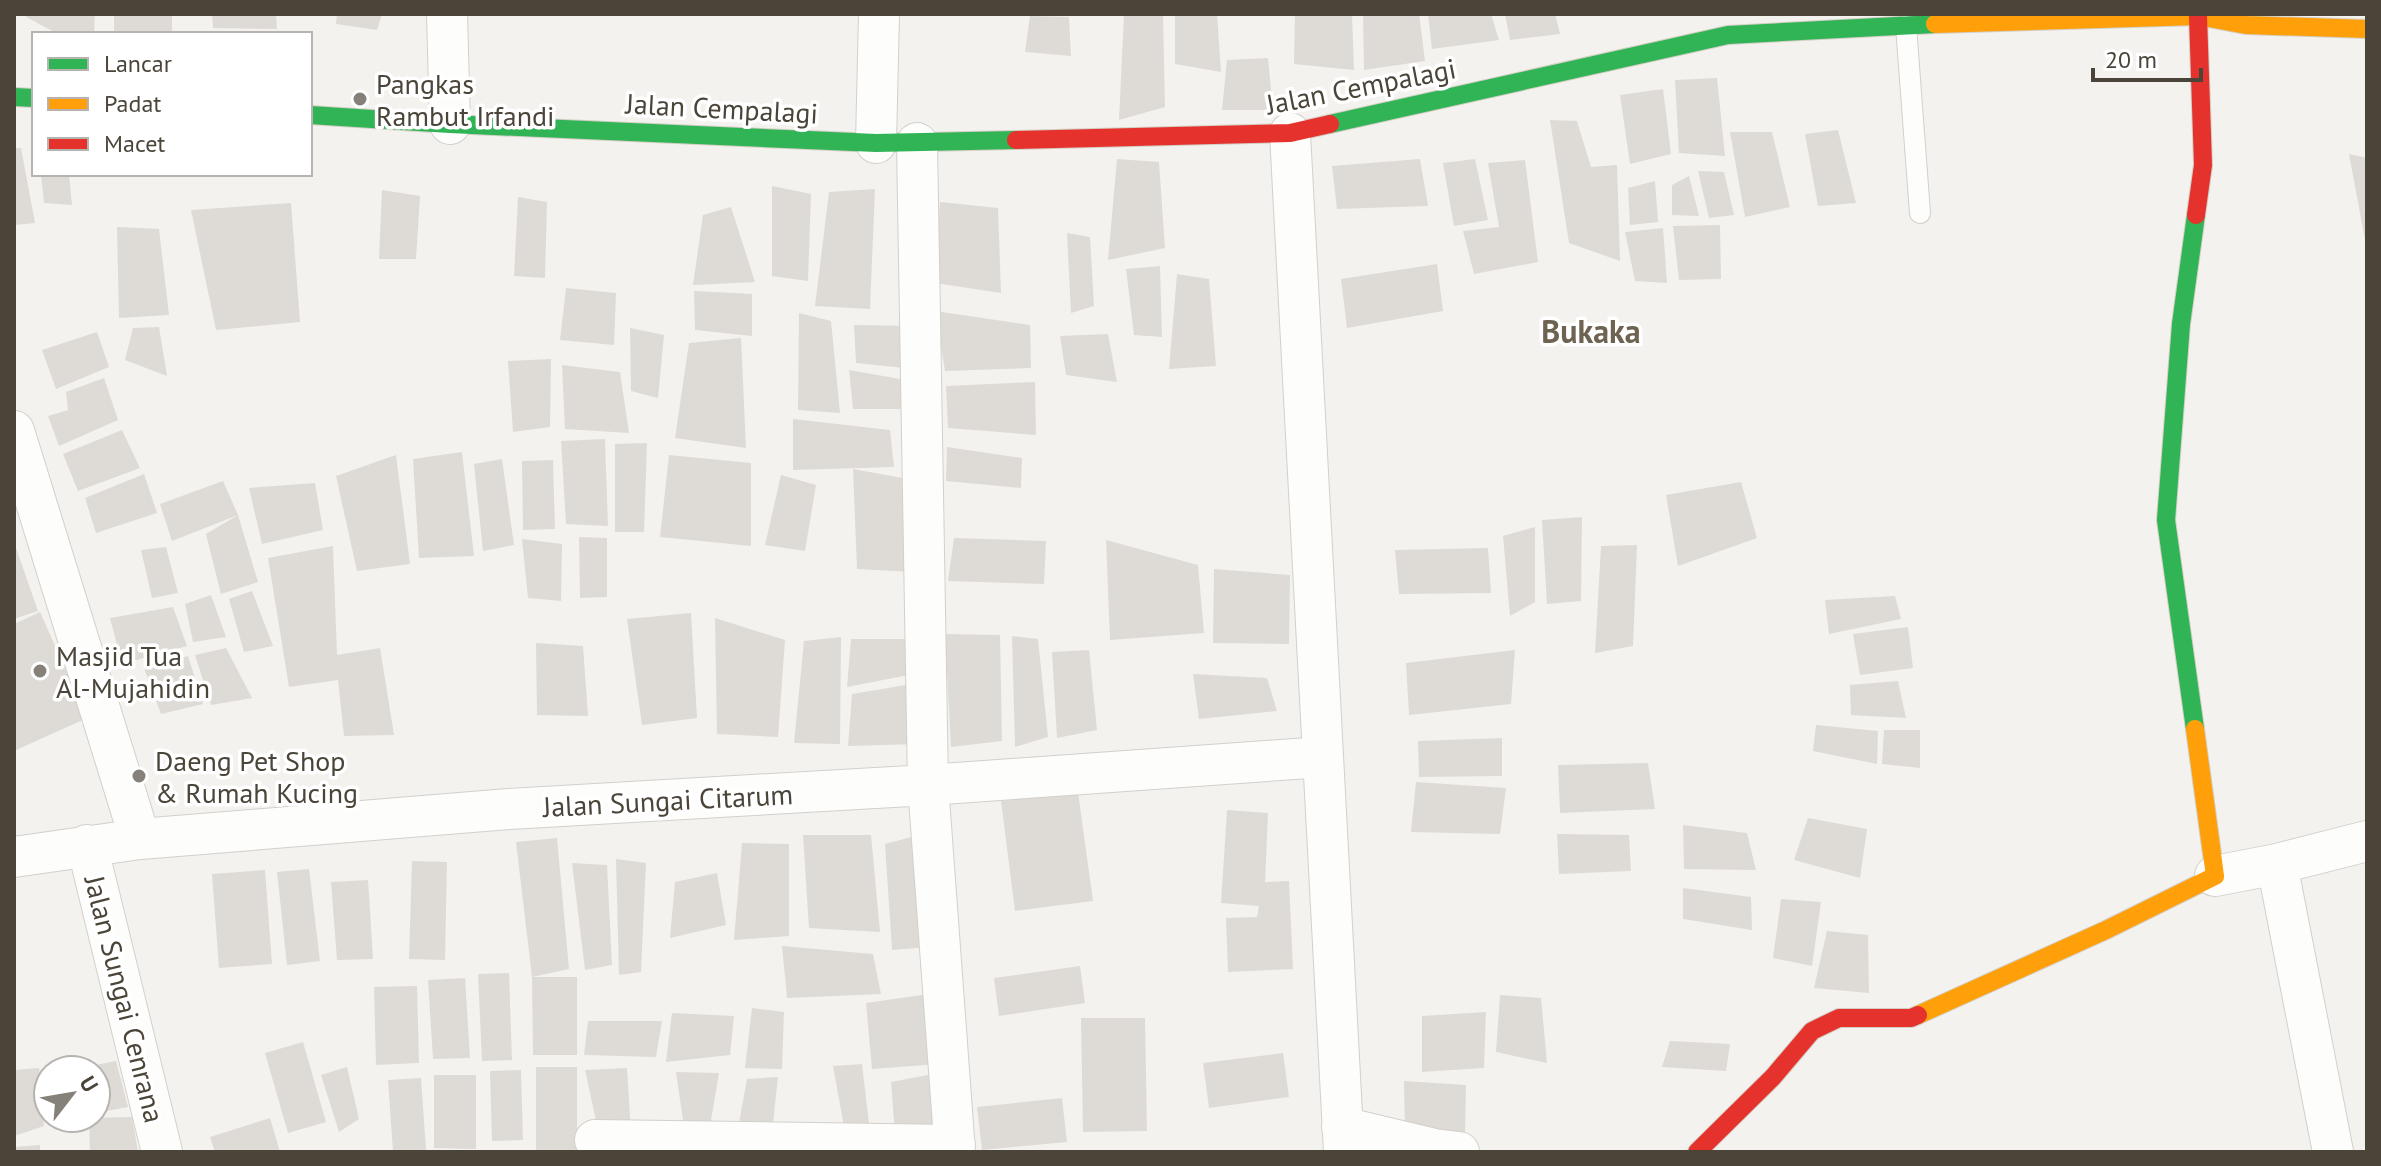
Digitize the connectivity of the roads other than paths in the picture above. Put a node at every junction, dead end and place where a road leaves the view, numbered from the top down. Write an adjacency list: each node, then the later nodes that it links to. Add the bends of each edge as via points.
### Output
1 (447, 14): 9 (street)
2 (879, 14): 11 (street)
3 (2198, 16): 4 (street, Jalan Cempalagi); 7 (street, Jalan Cempalagi, via 2246,25); 22 (street, via 2203,165 2181,324 2166,520)
4 (1979, 18): 6 (street, Jalan Cempalagi)
5 (1726, 25): 6 (street, Jalan Cempalagi); 10 (street, Jalan Cempalagi)
6 (1906, 26): 13 (lane)
7 (2367, 29)
8 (312, 115): 9 (street, Jalan Cempalagi)
9 (450, 124): 11 (street, Jalan Cempalagi)
10 (1290, 133): 12 (street, Jalan Cempalagi); 15 (street)
11 (876, 143): 12 (street, Jalan Cempalagi)
12 (917, 143): 16 (street)
13 (1920, 213)
14 (14, 431): 17 (street)
15 (1323, 757): 16 (street, Jalan Sungai Citarum); 24 (street)
16 (928, 785): 17 (street, Jalan Sungai Citarum, via 509,809); 25 (street)
17 (140, 839): 19 (street, Jalan Sungai Citarum)
18 (2367, 841): 21 (street)
19 (87, 845): 20 (street, Jalan Sungai Citarum); 26 (street, Jalan Sungai Cenrana)
20 (14, 857)
21 (2277, 864): 22 (street); 29 (street)
22 (2215, 876): 28 (street, via 1911,1018 1839,1018 1812,1031)
23 (595, 1140): 25 (street)
24 (1343, 1140): 27 (street)
25 (955, 1148)
26 (162, 1152)
27 (1459, 1152)
28 (1697, 1152)
29 (2333, 1152)

